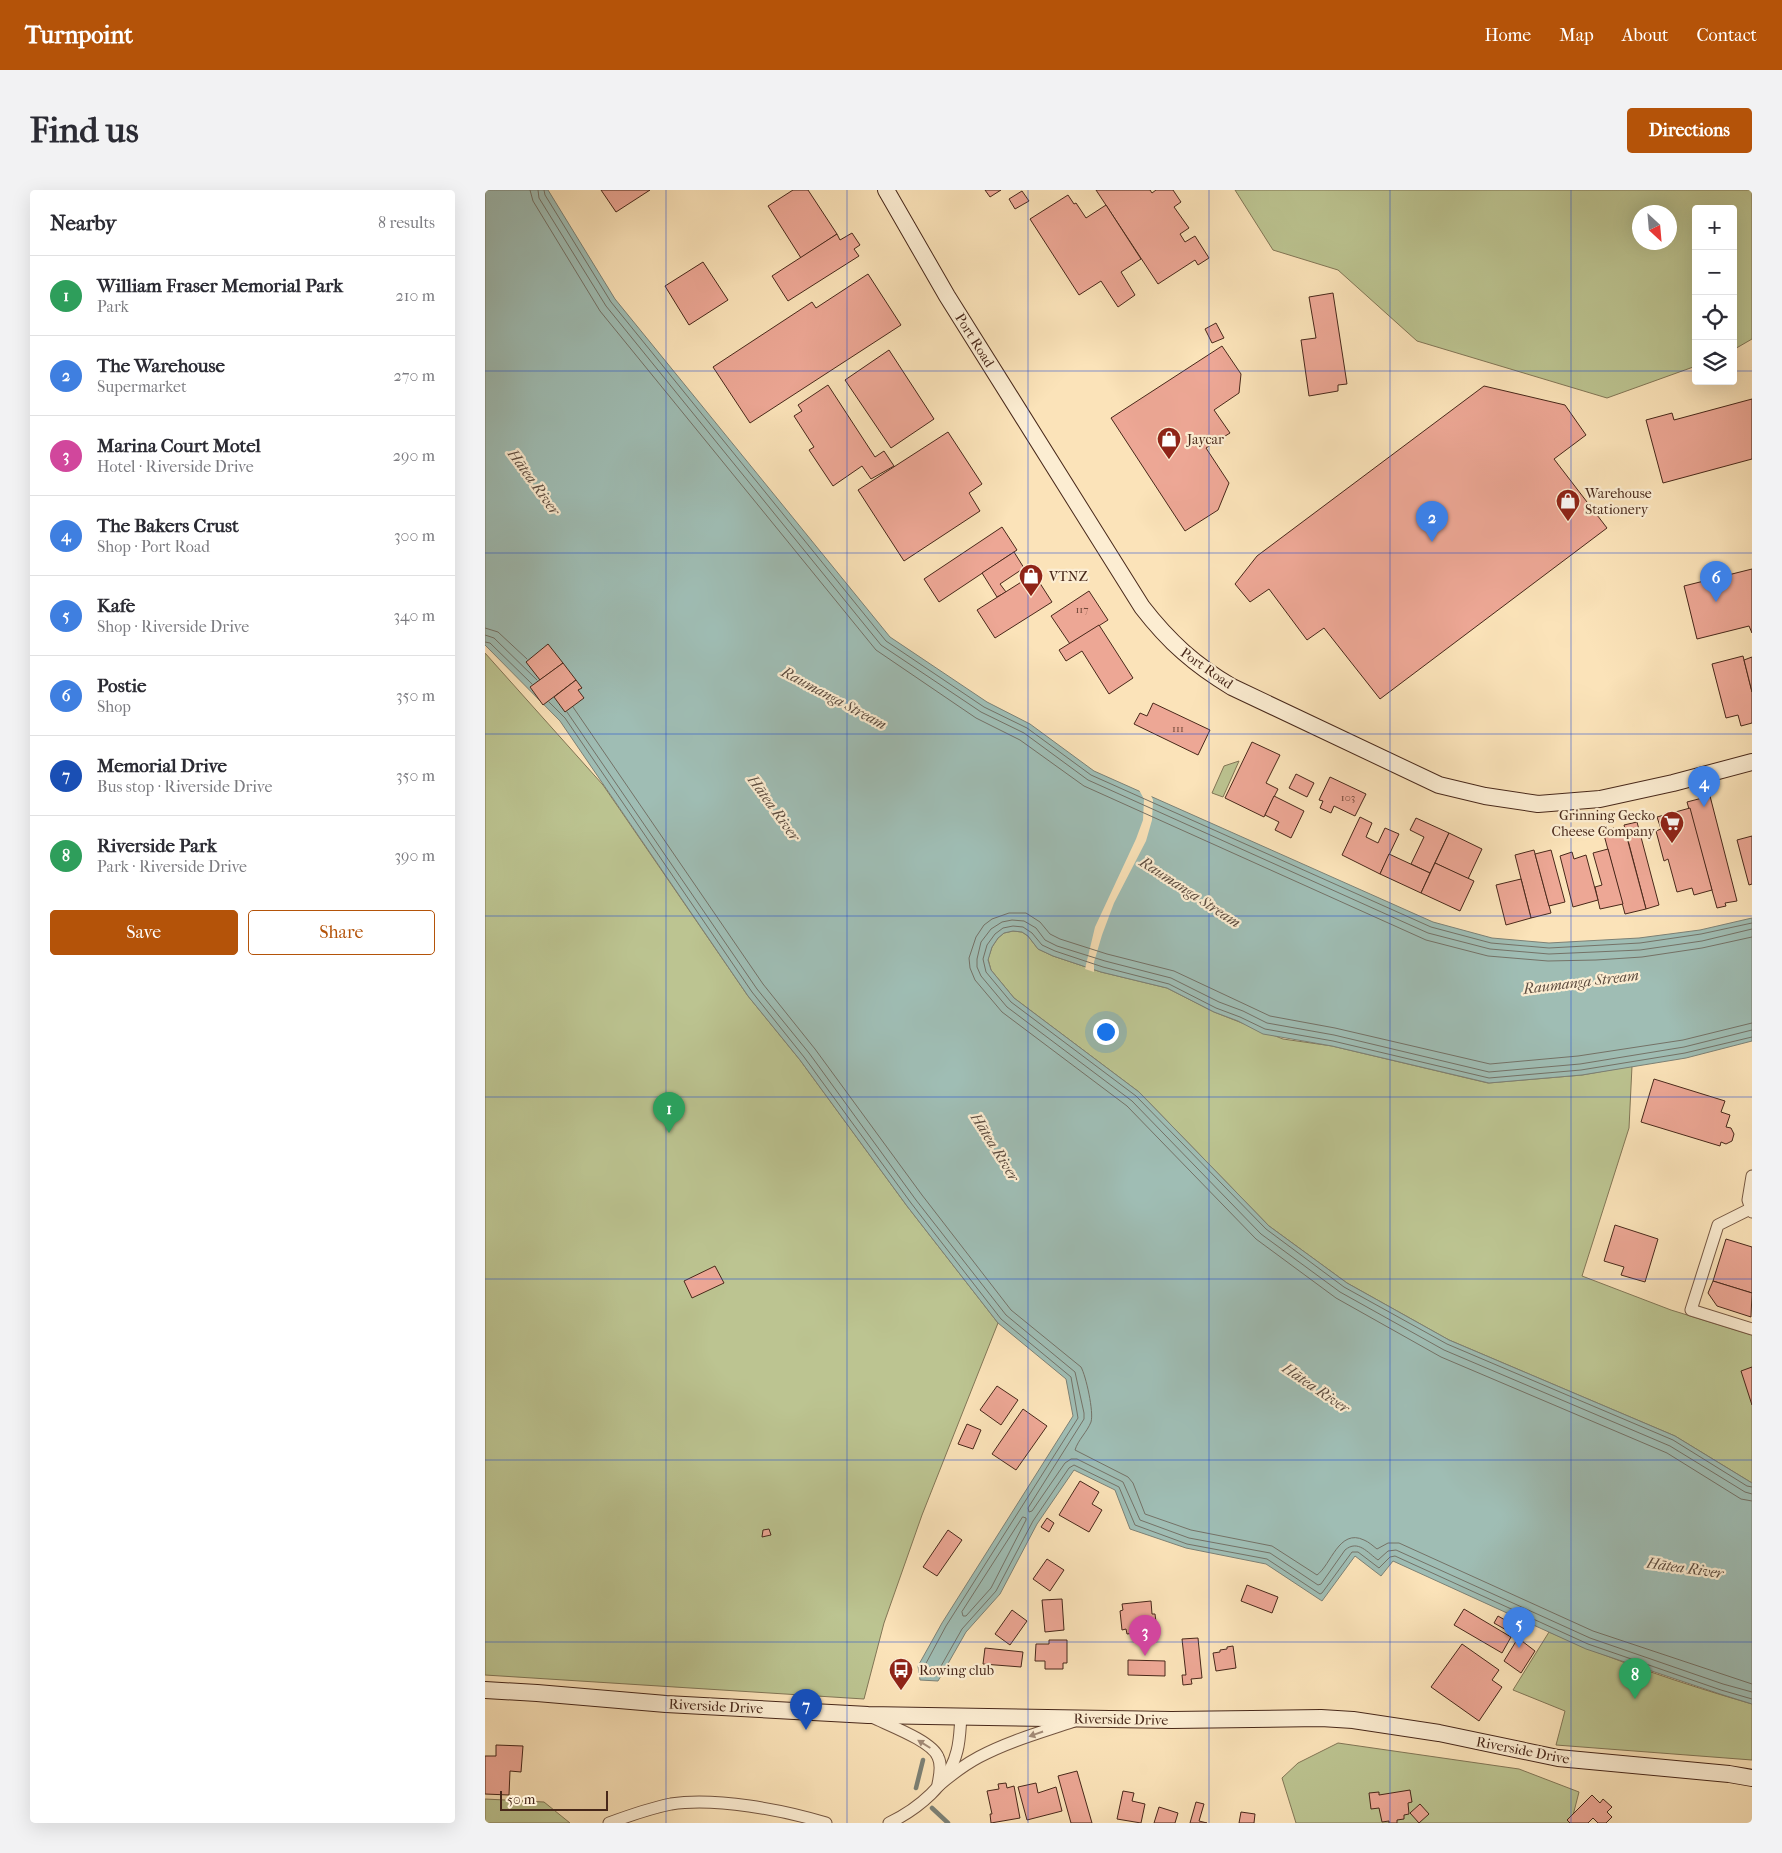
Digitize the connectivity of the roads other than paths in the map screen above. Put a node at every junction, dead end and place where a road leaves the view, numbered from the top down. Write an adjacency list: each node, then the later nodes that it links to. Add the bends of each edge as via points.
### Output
1 (886, 190): 2 (main road, Port Road, via 947,296 1131,590 1166,636 1212,675 1439,785 1485,796 1538,804 1600,800)
2 (1752, 762)
3 (1752, 1176): 4 (street, via 1748,1200)
4 (1751, 1211): 5 (street, via 1718,1225 1691,1310)
5 (1752, 1328)
6 (485, 1690): 7 (main road, Riverside Drive, via 666,1704)
7 (868, 1714): 8 (main road, Riverside Drive); 11 (street, one-way to 7, via 940,1763 930,1747)
8 (961, 1716): 9 (main road, Riverside Drive); 11 (street, via 957,1754)
9 (1083, 1718): 10 (main road, Riverside Drive, via 1353,1720 1439,1733 1558,1758); 11 (street, one-way to 11, via 1008,1743 956,1771)
10 (1752, 1778)
11 (938, 1786): 14 (street, via 912,1811)
12 (609, 1823): 13 (street, via 670,1804 724,1803)
13 (826, 1823)
14 (889, 1823)

